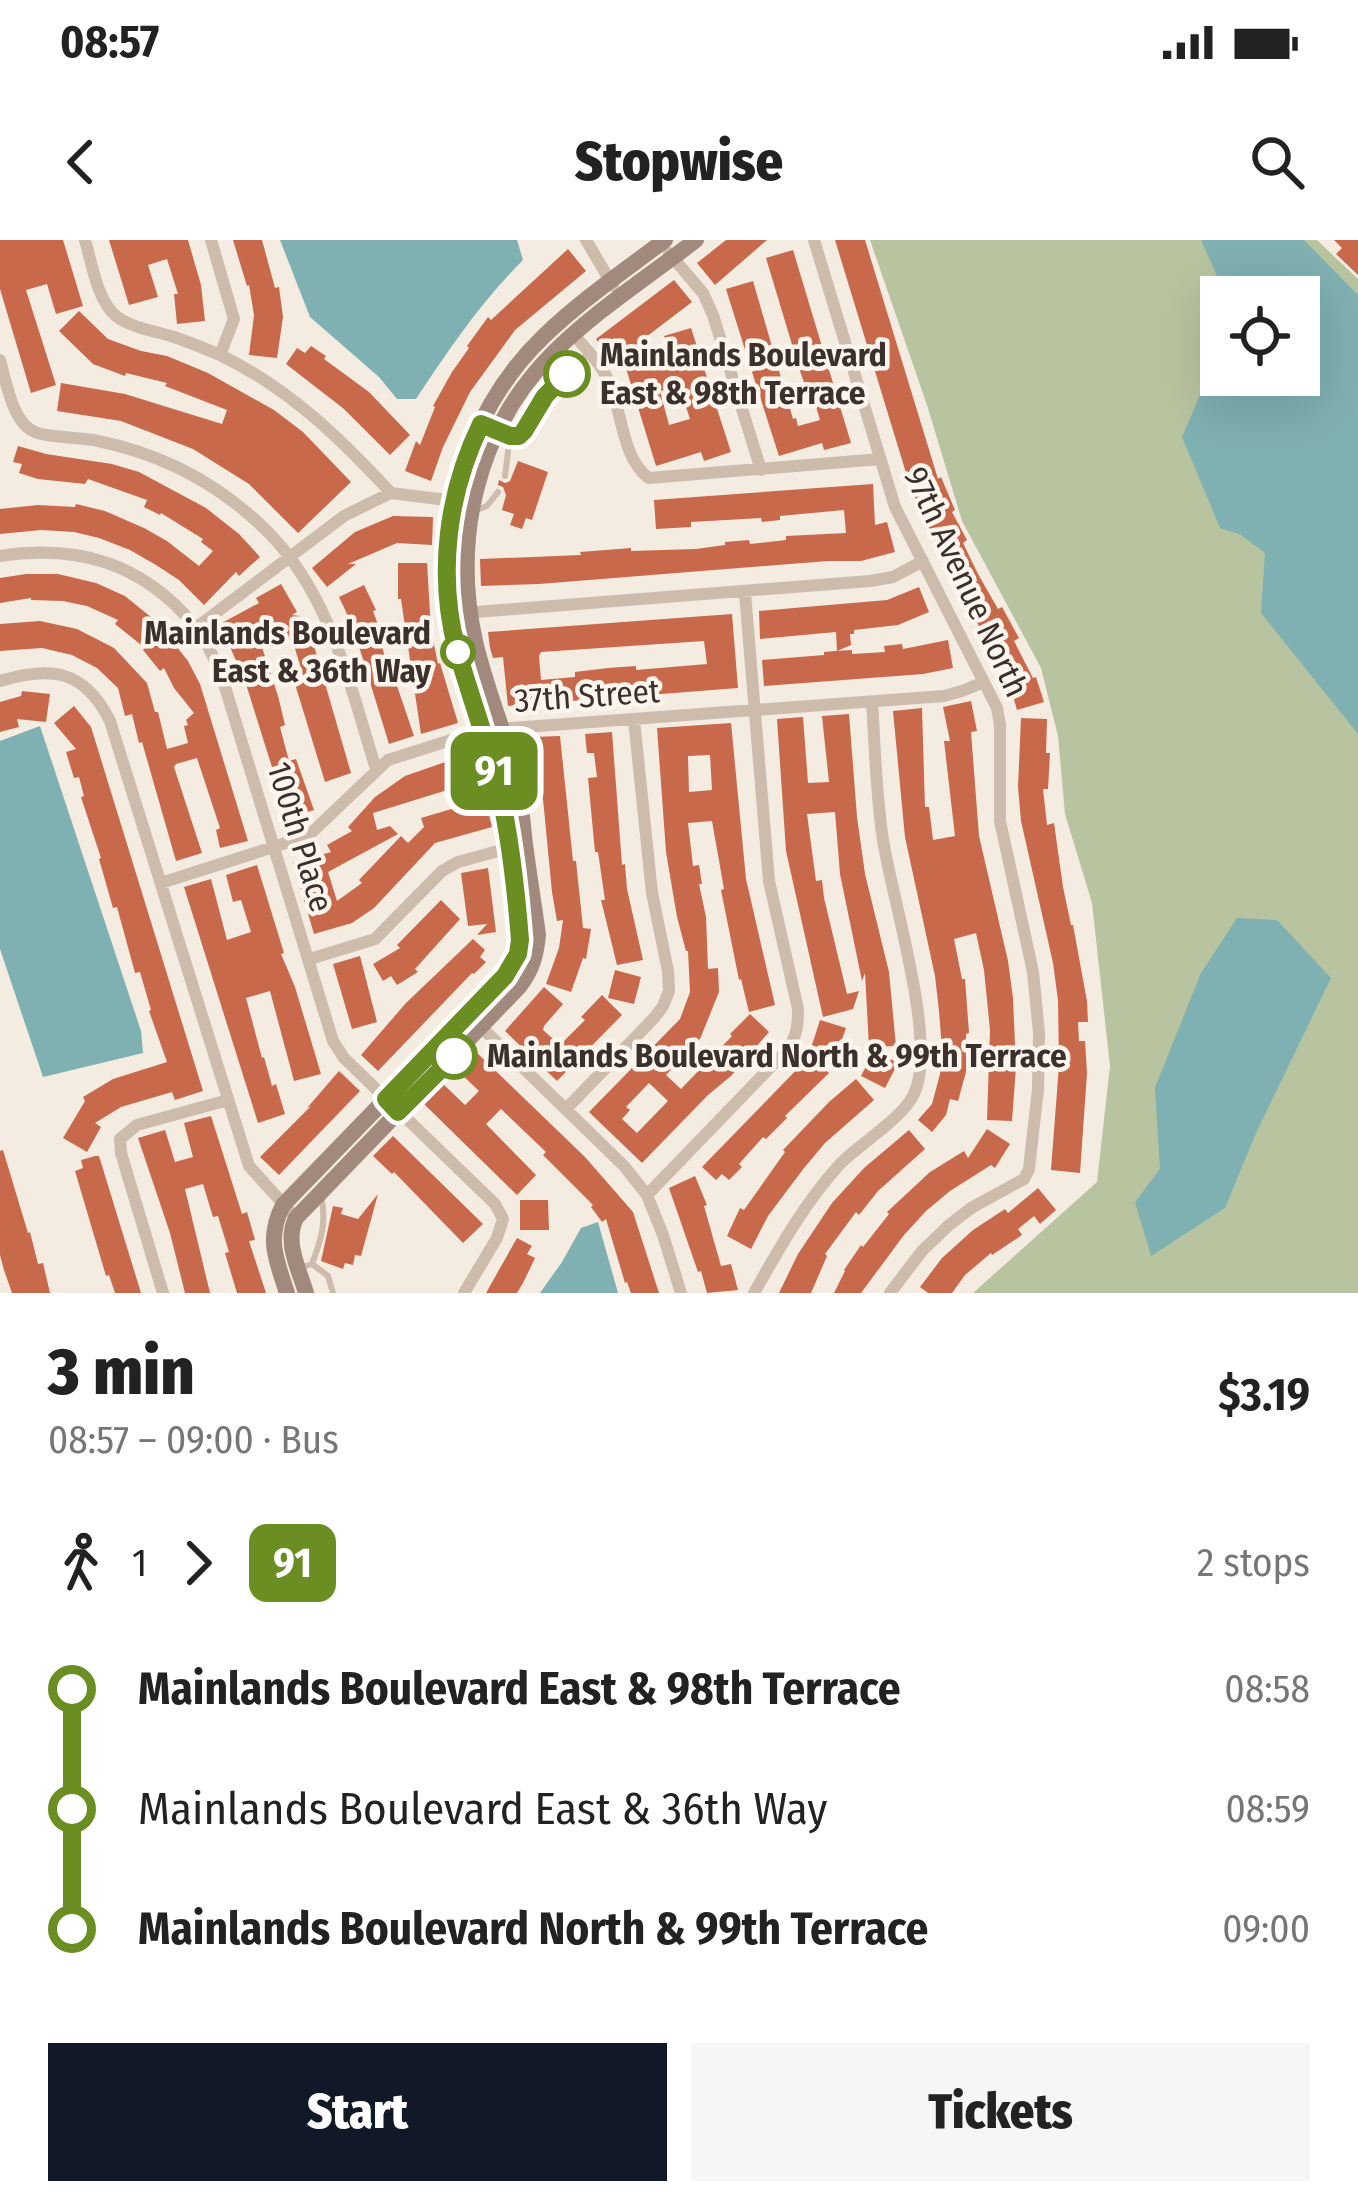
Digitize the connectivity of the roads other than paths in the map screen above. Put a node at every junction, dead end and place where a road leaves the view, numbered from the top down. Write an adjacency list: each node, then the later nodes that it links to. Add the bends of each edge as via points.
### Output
1 (85, 240): 11 (street, via 114,314)
2 (211, 240): 11 (street, via 234,319)
3 (586, 240): 8 (street)
4 (696, 240): 7 (street)
5 (814, 240): 14 (street, 97th Avenue North)
6 (663, 242): 7 (street); 8 (street)
7 (673, 258): 8 (street); 15 (street, via 713,315)
8 (615, 290): 9 (street); 13 (street, via 540,340 496,396)
9 (574, 335): 10 (street); 13 (street)
10 (590, 353): 13 (lane, via 545,396 519,436); 15 (street, via 610,384 636,469 649,478)
11 (220, 355): 18 (street, via 313,413)
12 (0, 360): 21 (street, via 16,410 34,432 164,460 239,507)
13 (496, 430): 16 (lane); 19 (street)
14 (881, 459): 15 (street); 22 (street, 97th Avenue North)
15 (761, 470)
16 (505, 476)
17 (498, 492): 19 (lane, via 488,506)
18 (391, 494): 19 (street); 21 (street, via 344,516)
19 (465, 506): 24 (street)
20 (0, 556): 25 (street, 100th Place, via 96,557 135,574)
21 (290, 558): 25 (street); 32 (street, via 336,643)
22 (923, 561): 23 (street, via 893,577); 27 (street, 97th Avenue North)
23 (745, 592): 24 (street); 29 (street)
24 (460, 614): 31 (street, via 476,646)
25 (197, 627): 34 (street, 100th Place, via 221,674)
26 (0, 681): 35 (street, via 53,672 101,703)
27 (984, 682): 28 (street, 37th Street, via 944,696); 52 (street, 97th Avenue North, via 998,708 1000,821 1037,1004 1029,1169 1024,1180 948,1226)
28 (872, 702): 29 (street, 37th Street); 51 (street, via 882,838 917,1004 918,1083 900,1113 821,1186)
29 (753, 711): 30 (street, 37th Street); 42 (street, via 769,881 798,1010 796,1038)
30 (634, 720): 31 (street, 37th Street); 40 (street, via 669,991 655,1017)
31 (492, 730): 32 (street, 37th Street); 33 (street, via 515,774)
32 (376, 769): 34 (street, 37th Street, via 318,829)
33 (517, 846): 36 (street, via 458,862 375,939); 37 (street, via 536,956 519,987)
34 (275, 848): 35 (street, 37th Street); 36 (street, 100th Place)
35 (161, 883): 38 (street)
36 (310, 959): 39 (street, 100th Place, via 333,1041)
37 (475, 1020): 39 (street); 40 (street)
38 (228, 1100): 43 (street, via 249,1166); 45 (street, via 137,1125 120,1139)
39 (392, 1105): 41 (street); 43 (street); 49 (street, 100th Place, via 503,1219)
40 (566, 1108): 42 (street)
41 (320, 1193): 43 (street); 44 (lane, via 324,1226)
42 (646, 1195): 50 (street)
43 (289, 1211): 44 (street, via 290,1239); 46 (street, via 275,1220 272,1237)
44 (305, 1266): 47 (street); 48 (lane, via 328,1276)
45 (163, 1293)
46 (287, 1293)
47 (307, 1293)
48 (333, 1293)
49 (464, 1293)
50 (681, 1293)
51 (754, 1293)
52 (890, 1293)

